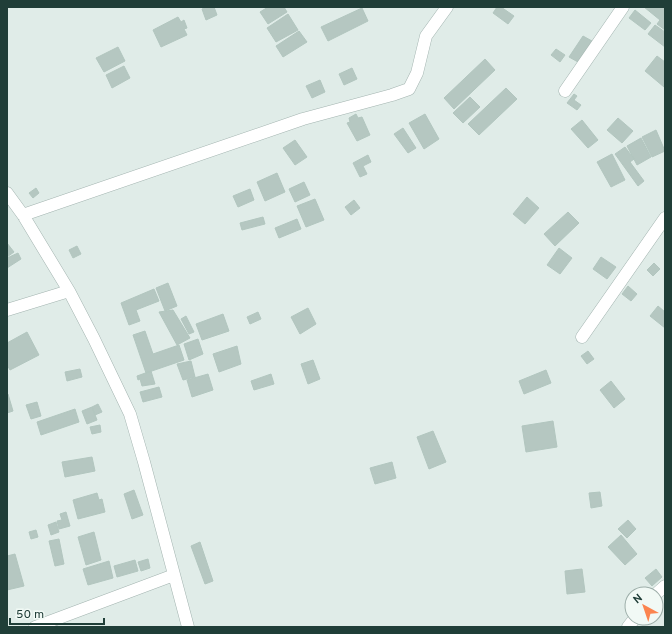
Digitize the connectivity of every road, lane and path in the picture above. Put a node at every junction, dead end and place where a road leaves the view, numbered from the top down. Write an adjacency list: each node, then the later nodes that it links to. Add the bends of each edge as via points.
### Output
1 (447, 7): 5 (street, via 426,36 417,73 409,89 303,119)
2 (623, 7): 3 (street)
3 (565, 91)
4 (7, 193): 5 (street)
5 (23, 215): 7 (street)
6 (665, 218): 9 (street)
7 (69, 292): 8 (street); 10 (street, via 130,414)
8 (7, 310)
9 (582, 337)
10 (174, 576): 11 (street); 12 (street)
11 (35, 627)
12 (188, 627)

